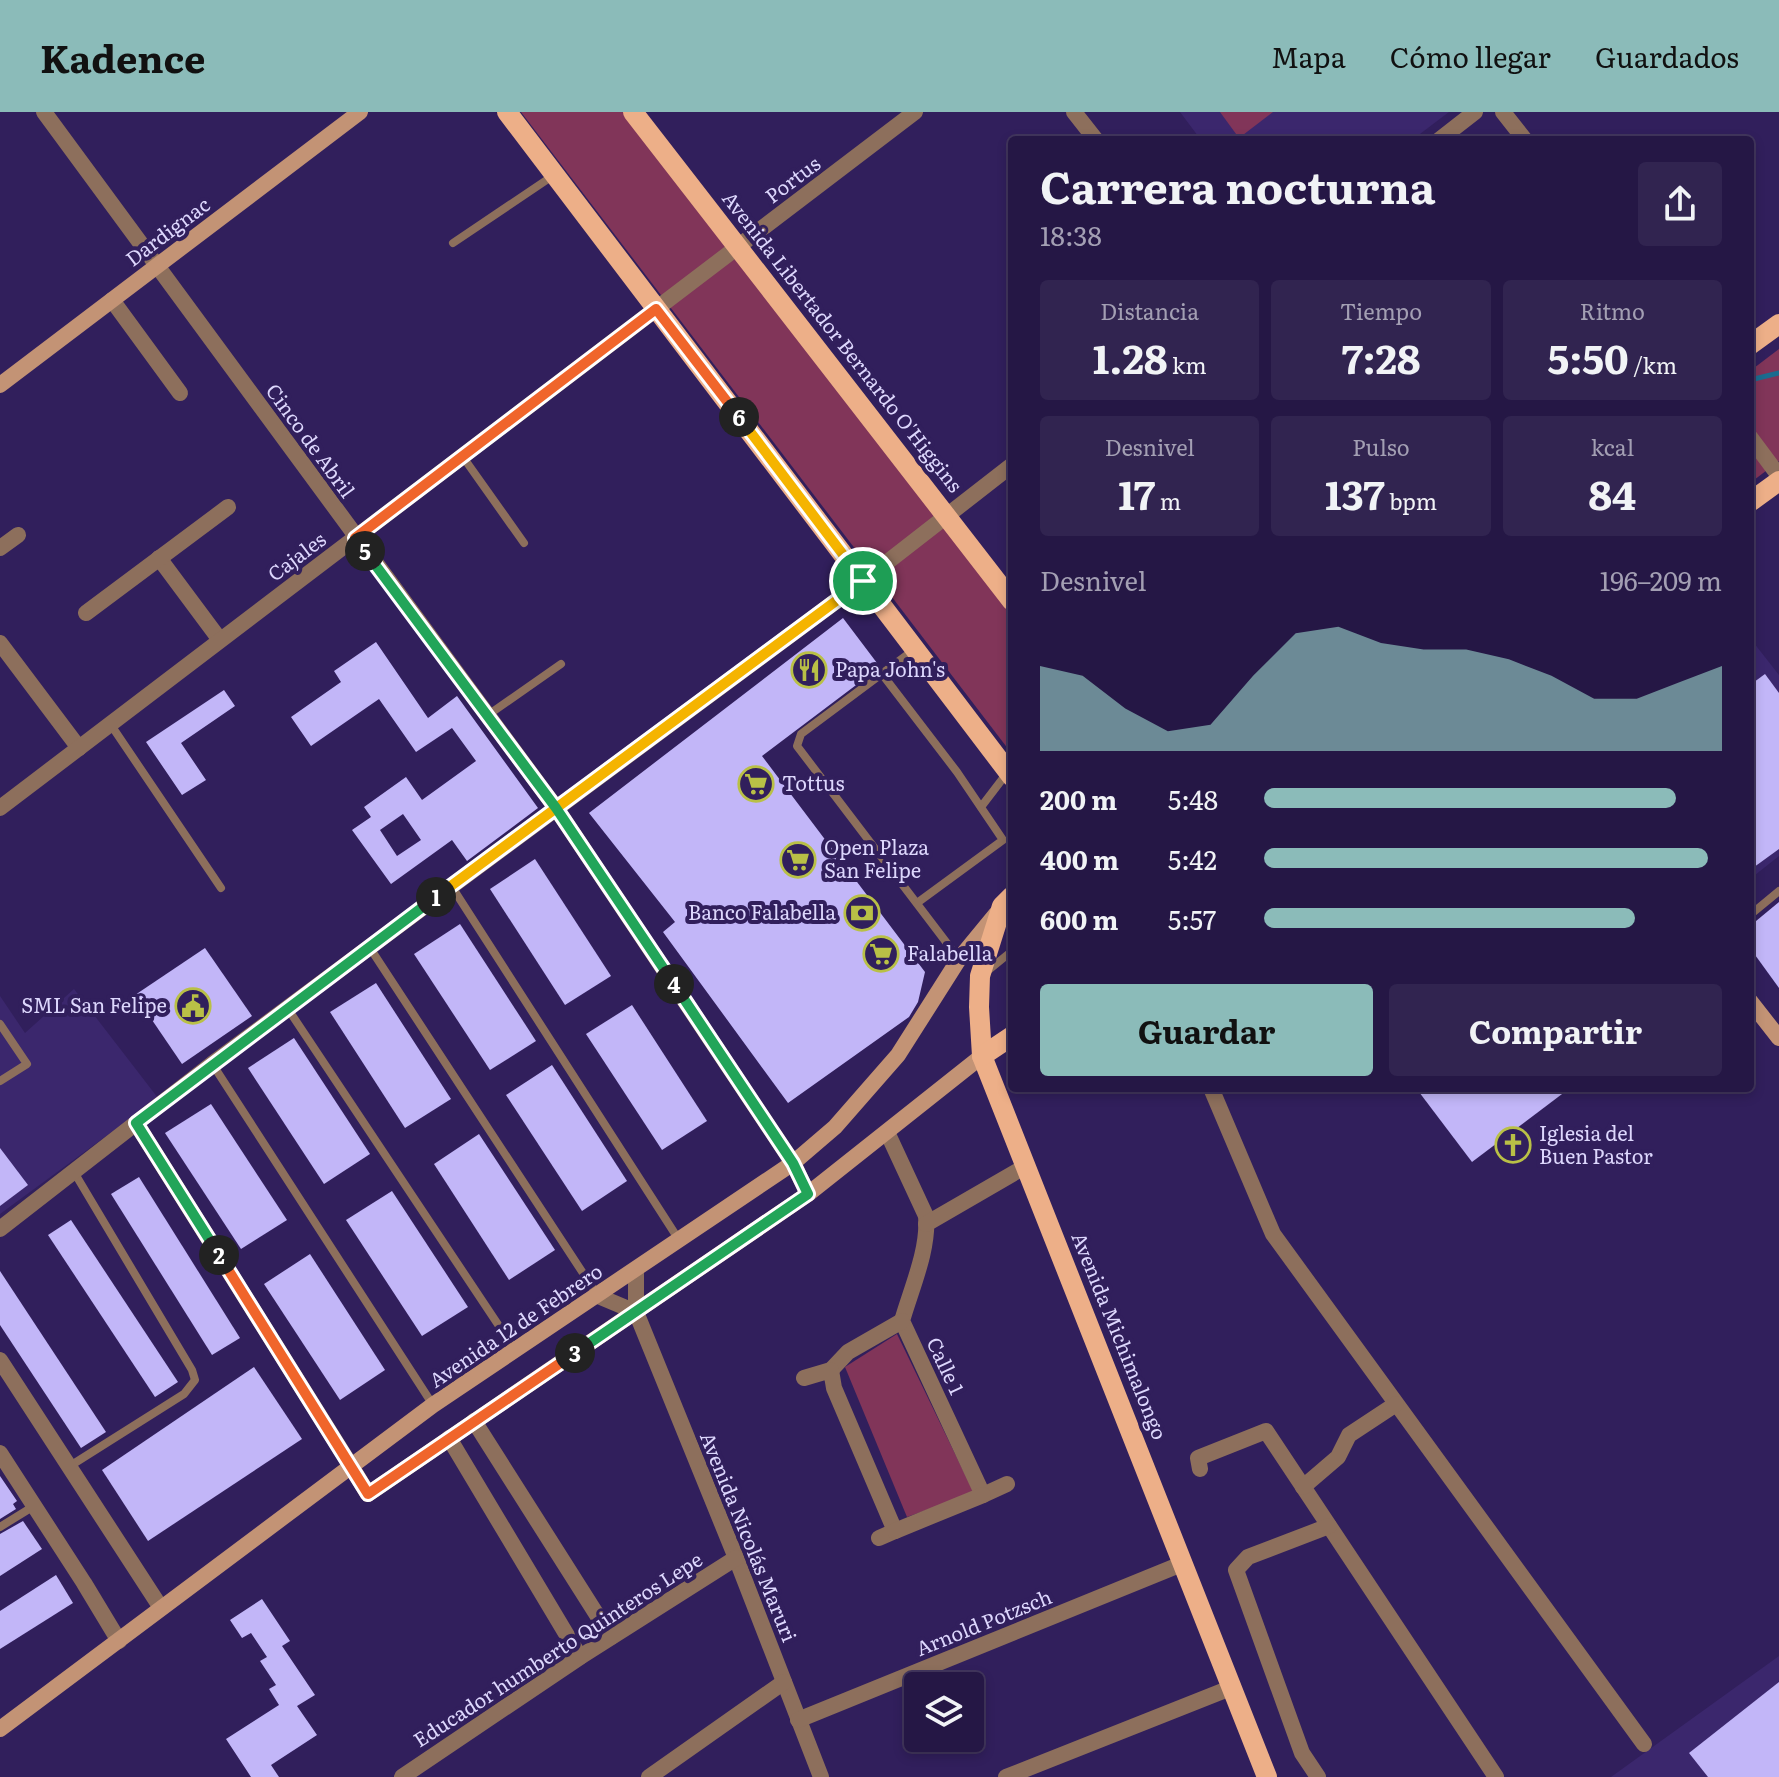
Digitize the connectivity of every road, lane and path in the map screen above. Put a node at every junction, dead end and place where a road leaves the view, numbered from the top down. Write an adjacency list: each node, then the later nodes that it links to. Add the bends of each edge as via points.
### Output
1 (44, 112): 15 (street, Cinco de Abril)
2 (360, 112): 15 (street, Dardignac)
3 (507, 112): 12 (main road)
4 (633, 112): 14 (main road, Avenida Libertador Bernardo O'Higgins)
5 (915, 112): 14 (street, Portus)
6 (1074, 112): 9 (street)
7 (1475, 112): 10 (street)
8 (1503, 112): 11 (street)
9 (1093, 136)
10 (1444, 136)
11 (1522, 136)
12 (555, 175): 13 (lane); 17 (main road)
13 (453, 243)
14 (738, 247): 17 (street, Portus); 28 (main road, Avenida Libertador Bernardo O'Higgins)
15 (157, 266): 16 (street, Dardignac); 30 (street, Cinco de Abril)
16 (112, 300): 20 (street, Dardignac); 21 (street)
17 (656, 309): 23 (street, Cajales); 34 (main road)
18 (1779, 324): 19 (main road)
19 (1754, 342)
20 (0, 385)
21 (180, 393)
22 (1754, 443): 25 (street)
23 (463, 456): 30 (street, Cajales); 31 (lane)
24 (1008, 468): 28 (street)
25 (1779, 478): 26 (main road)
26 (1754, 499)
27 (228, 507): 33 (street)
28 (946, 516): 34 (street); 35 (main road, Avenida Libertador Bernardo O'Higgins)
29 (18, 535): 32 (street)
30 (355, 538): 37 (street, Cajales); 42 (street, Cinco de Abril)
31 (524, 543)
32 (0, 548)
33 (159, 558): 36 (street); 37 (street)
34 (863, 581): 39 (main road); 49 (street)
35 (1008, 596)
36 (86, 613)
37 (220, 640): 43 (street, Cajales)
38 (0, 643): 44 (street)
39 (915, 649): 41 (lane); 45 (main road)
40 (561, 664): 42 (lane)
41 (882, 674): 47 (lane); 54 (lane, via 801,734 797,746)
42 (488, 716): 49 (street, Cinco de Abril)
43 (110, 724): 44 (street, Cajales); 51 (lane)
44 (79, 748): 48 (street, Cajales)
45 (1008, 772)
46 (1008, 777): 47 (lane)
47 (981, 807): 54 (lane, via 1003,840)
48 (0, 808)
49 (556, 808): 50 (street); 71 (street, Cinco de Abril)
50 (451, 886): 56 (street); 77 (lane)
51 (221, 888)
52 (1779, 891): 55 (lane)
53 (1007, 901): 58 (street, Avenida 12 de Febrero); 59 (main road, Avenida Michimalongo)
54 (917, 903): 58 (lane)
55 (1754, 912)
56 (370, 948): 61 (street); 79 (lane)
57 (1008, 954): 59 (lane)
58 (959, 959): 71 (street, Avenida 12 de Febrero, via 898,1055 835,1127)
59 (980, 976): 65 (main road, Avenida Michimalongo)
60 (1754, 1006): 63 (street)
61 (288, 1009): 66 (street); 82 (lane)
62 (0, 1024): 67 (lane, via 27,1064)
63 (1779, 1038)
64 (1008, 1039): 65 (main road)
65 (982, 1056): 70 (street); 72 (main road, Avenida Michimalongo)
66 (212, 1064): 69 (street); 87 (lane)
67 (0, 1081)
68 (1213, 1092): 86 (street, via 1273,1234)
69 (136, 1123): 73 (street); 92 (street)
70 (887, 1132): 74 (street); 75 (street)
71 (793, 1163): 74 (street, Cinco de Abril); 77 (street, Avenida 12 de Febrero)
72 (1026, 1166): 75 (street); 103 (main road, Avenida Michimalongo)
73 (74, 1172): 76 (street); 91 (lane, via 195,1380 184,1394)
74 (808, 1194): 80 (street)
75 (926, 1224): 81 (street)
76 (0, 1229)
77 (679, 1240): 78 (street, Avenida 12 de Febrero)
78 (636, 1270): 79 (street, Avenida 12 de Febrero); 80 (street, Avenida Nicolás Maruri)
79 (598, 1296): 80 (street); 82 (street, Avenida 12 de Febrero)
80 (636, 1312): 88 (street); 102 (street, Avenida Nicolás Maruri)
81 (902, 1321): 84 (street, via 848,1352); 96 (street, Calle 1)
82 (515, 1350): 87 (street, Avenida 12 de Febrero)
83 (0, 1360): 91 (street)
84 (831, 1370): 85 (street); 100 (street)
85 (804, 1378)
86 (1396, 1404): 95 (street, via 1349,1435 1338,1457); 112 (street)
87 (433, 1405): 92 (street, Avenida 12 de Febrero)
88 (474, 1421): 89 (street); 105 (street)
89 (449, 1438): 92 (street, via 368,1494); 107 (street)
90 (0, 1453): 97 (street)
91 (70, 1466): 104 (street)
92 (351, 1466): 104 (street, Avenida 12 de Febrero)
93 (1200, 1469): 95 (street, via 1198,1458 1266,1431)
94 (1007, 1484): 96 (street)
95 (1303, 1487): 98 (street)
96 (983, 1495): 100 (street)
97 (34, 1506): 99 (lane); 106 (street)
98 (1329, 1526): 118 (street, via 1248,1557 1236,1570 1302,1753); 119 (street)
99 (0, 1527)
100 (895, 1531): 101 (street)
101 (879, 1538)
102 (736, 1558): 105 (street, Educador humberto Quinteros Lepe); 108 (street, Avenida Nicolás Maruri)
103 (1184, 1563): 109 (main road, Avenida Michimalongo); 110 (street, Arnold Potzsch)
104 (161, 1608): 106 (street, Avenida 12 de Febrero)
105 (611, 1637): 107 (street, Educador humberto Quinteros Lepe)
106 (119, 1641): 111 (street, Avenida 12 de Febrero)
107 (580, 1657): 113 (street, Educador humberto Quinteros Lepe)
108 (784, 1682): 110 (street, Avenida Nicolás Maruri); 114 (street)
109 (1233, 1687): 116 (street); 117 (main road, Avenida Michimalongo)
110 (798, 1720): 115 (street, Avenida Nicolás Maruri)
111 (0, 1729)
112 (1644, 1744)
113 (402, 1777)
114 (649, 1777)
115 (821, 1777)
116 (1006, 1777)
117 (1267, 1777)
118 (1318, 1777)
119 (1496, 1777)

